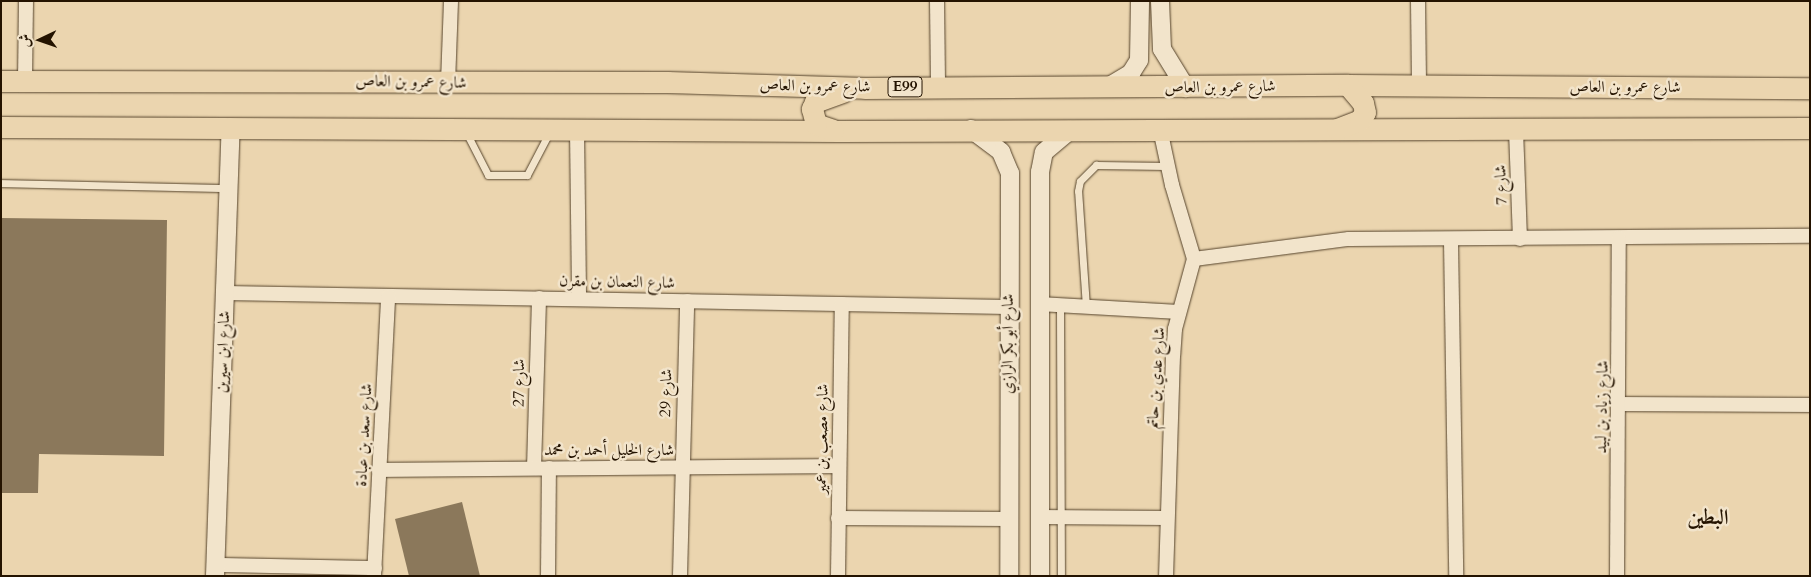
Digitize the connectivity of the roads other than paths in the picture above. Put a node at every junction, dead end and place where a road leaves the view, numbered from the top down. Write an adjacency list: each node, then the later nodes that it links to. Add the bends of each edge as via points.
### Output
1 (26, 1): 8 (street)
2 (451, 1): 9 (street)
3 (937, 1): 11 (street)
4 (1140, 1): 13 (street, via 1139,60 1131,73)
5 (1160, 1): 15 (street, via 1162,49)
6 (1418, 1): 12 (street)
7 (1, 81): 8 (main road, شارع عمرو بن العاص / E99)
8 (25, 82): 9 (main road, شارع عمرو بن العاص / E99)
9 (448, 83): 14 (main road, شارع عمرو بن العاص / E99, via 667,82)
10 (1348, 85): 12 (main road, شارع عمرو بن العاص / E99); 15 (main road, شارع عمرو بن العاص / E99); 27 (main road, via 1363,103 1365,112 1360,120)
11 (938, 86): 13 (main road, شارع عمرو بن العاص / E99); 14 (main road, شارع عمرو بن العاص / E99)
12 (1419, 86): 16 (main road, شارع عمرو بن العاص / E99)
13 (1108, 87): 15 (main road, شارع عمرو بن العاص / E99)
14 (865, 88): 26 (main road, via 826,96 815,102 812,117 816,124)
15 (1186, 88)
16 (1810, 88)
17 (1, 127): 18 (main road)
18 (231, 128): 19 (main road); 31 (street, شارع ابن سيرين)
19 (465, 129): 22 (main road); 22 (lane, via 488,175 527,175)
20 (970, 129): 24 (main road); 26 (main road); 44 (street, شارع أبو بكر الرازي, via 1001,152 1010,173)
21 (1160, 129): 24 (main road); 27 (main road); 29 (street, شارع عدي بن حاتم)
22 (551, 130): 23 (main road)
23 (577, 130): 26 (main road); 40 (street)
24 (1070, 130): 43 (street, شارع أبو بكر الرازي, via 1044,152 1040,172)
25 (1516, 130): 27 (main road); 28 (main road); 34 (street, شارع 7)
26 (836, 131)
27 (1332, 131)
28 (1806, 132)
29 (1167, 166): 36 (street, شارع عدي بن حاتم); 46 (lane, via 1096,165 1080,181)
30 (1, 183): 31 (lane)
31 (229, 188): 37 (street, شارع ابن سيرين)
32 (1810, 236): 33 (street)
33 (1619, 238): 34 (street); 48 (street, شارع زياد بن لبيد)
34 (1520, 239): 35 (street)
35 (1451, 241): 36 (street, via 1349,239); 69 (street)
36 (1194, 259): 47 (street, شارع عدي بن حاتم, via 1192,277)
37 (225, 293): 38 (street, شارع النعمان بن مقرن); 60 (street, شارع ابن سيرين)
38 (388, 296): 39 (street, شارع النعمان بن مقرن); 54 (street, شارع سعد بن عبادة)
39 (538, 298): 40 (street, شارع النعمان بن مقرن); 52 (street, شارع 27)
40 (579, 299): 41 (street, شارع النعمان بن مقرن)
41 (687, 301): 42 (street, شارع النعمان بن مقرن); 51 (street, شارع 29)
42 (842, 304): 44 (street, شارع النعمان بن مقرن); 50 (street, شارع مصعب بن عمير)
43 (1039, 304): 45 (street); 56 (street, شارع أبو بكر الرازي)
44 (1008, 306): 59 (street, شارع أبو بكر الرازي)
45 (1060, 306): 46 (street); 55 (lane)
46 (1086, 307): 47 (street)
47 (1179, 312): 58 (street, شارع عدي بن حاتم, via 1172,355)
48 (1620, 404): 49 (street); 70 (street, شارع زياد بن لبيد)
49 (1810, 405)
50 (838, 466): 51 (street, شارع الخليل أحمد بن محمد); 57 (street, شارع مصعب بن عمير)
51 (682, 467): 53 (street, شارع الخليل أحمد بن محمد); 63 (street, شارع 29)
52 (534, 468): 53 (street, شارع الخليل أحمد بن محمد); 54 (street, شارع الخليل أحمد بن محمد)
53 (549, 468): 62 (street)
54 (379, 470): 61 (street, شارع سعد بن عبادة)
55 (1061, 516): 56 (street); 58 (street); 67 (lane)
56 (1040, 517): 66 (street, شارع أبو بكر الرازي)
57 (838, 518): 59 (street); 64 (street, شارع مصعب بن عمير)
58 (1168, 518): 68 (street, شارع عدي بن حاتم)
59 (1009, 519): 65 (street, شارع أبو بكر الرازي)
60 (215, 570): 61 (street)
61 (374, 572)
62 (548, 576)
63 (680, 576)
64 (838, 576)
65 (1009, 576)
66 (1040, 576)
67 (1061, 576)
68 (1166, 576)
69 (1456, 576)
70 (1616, 576)

